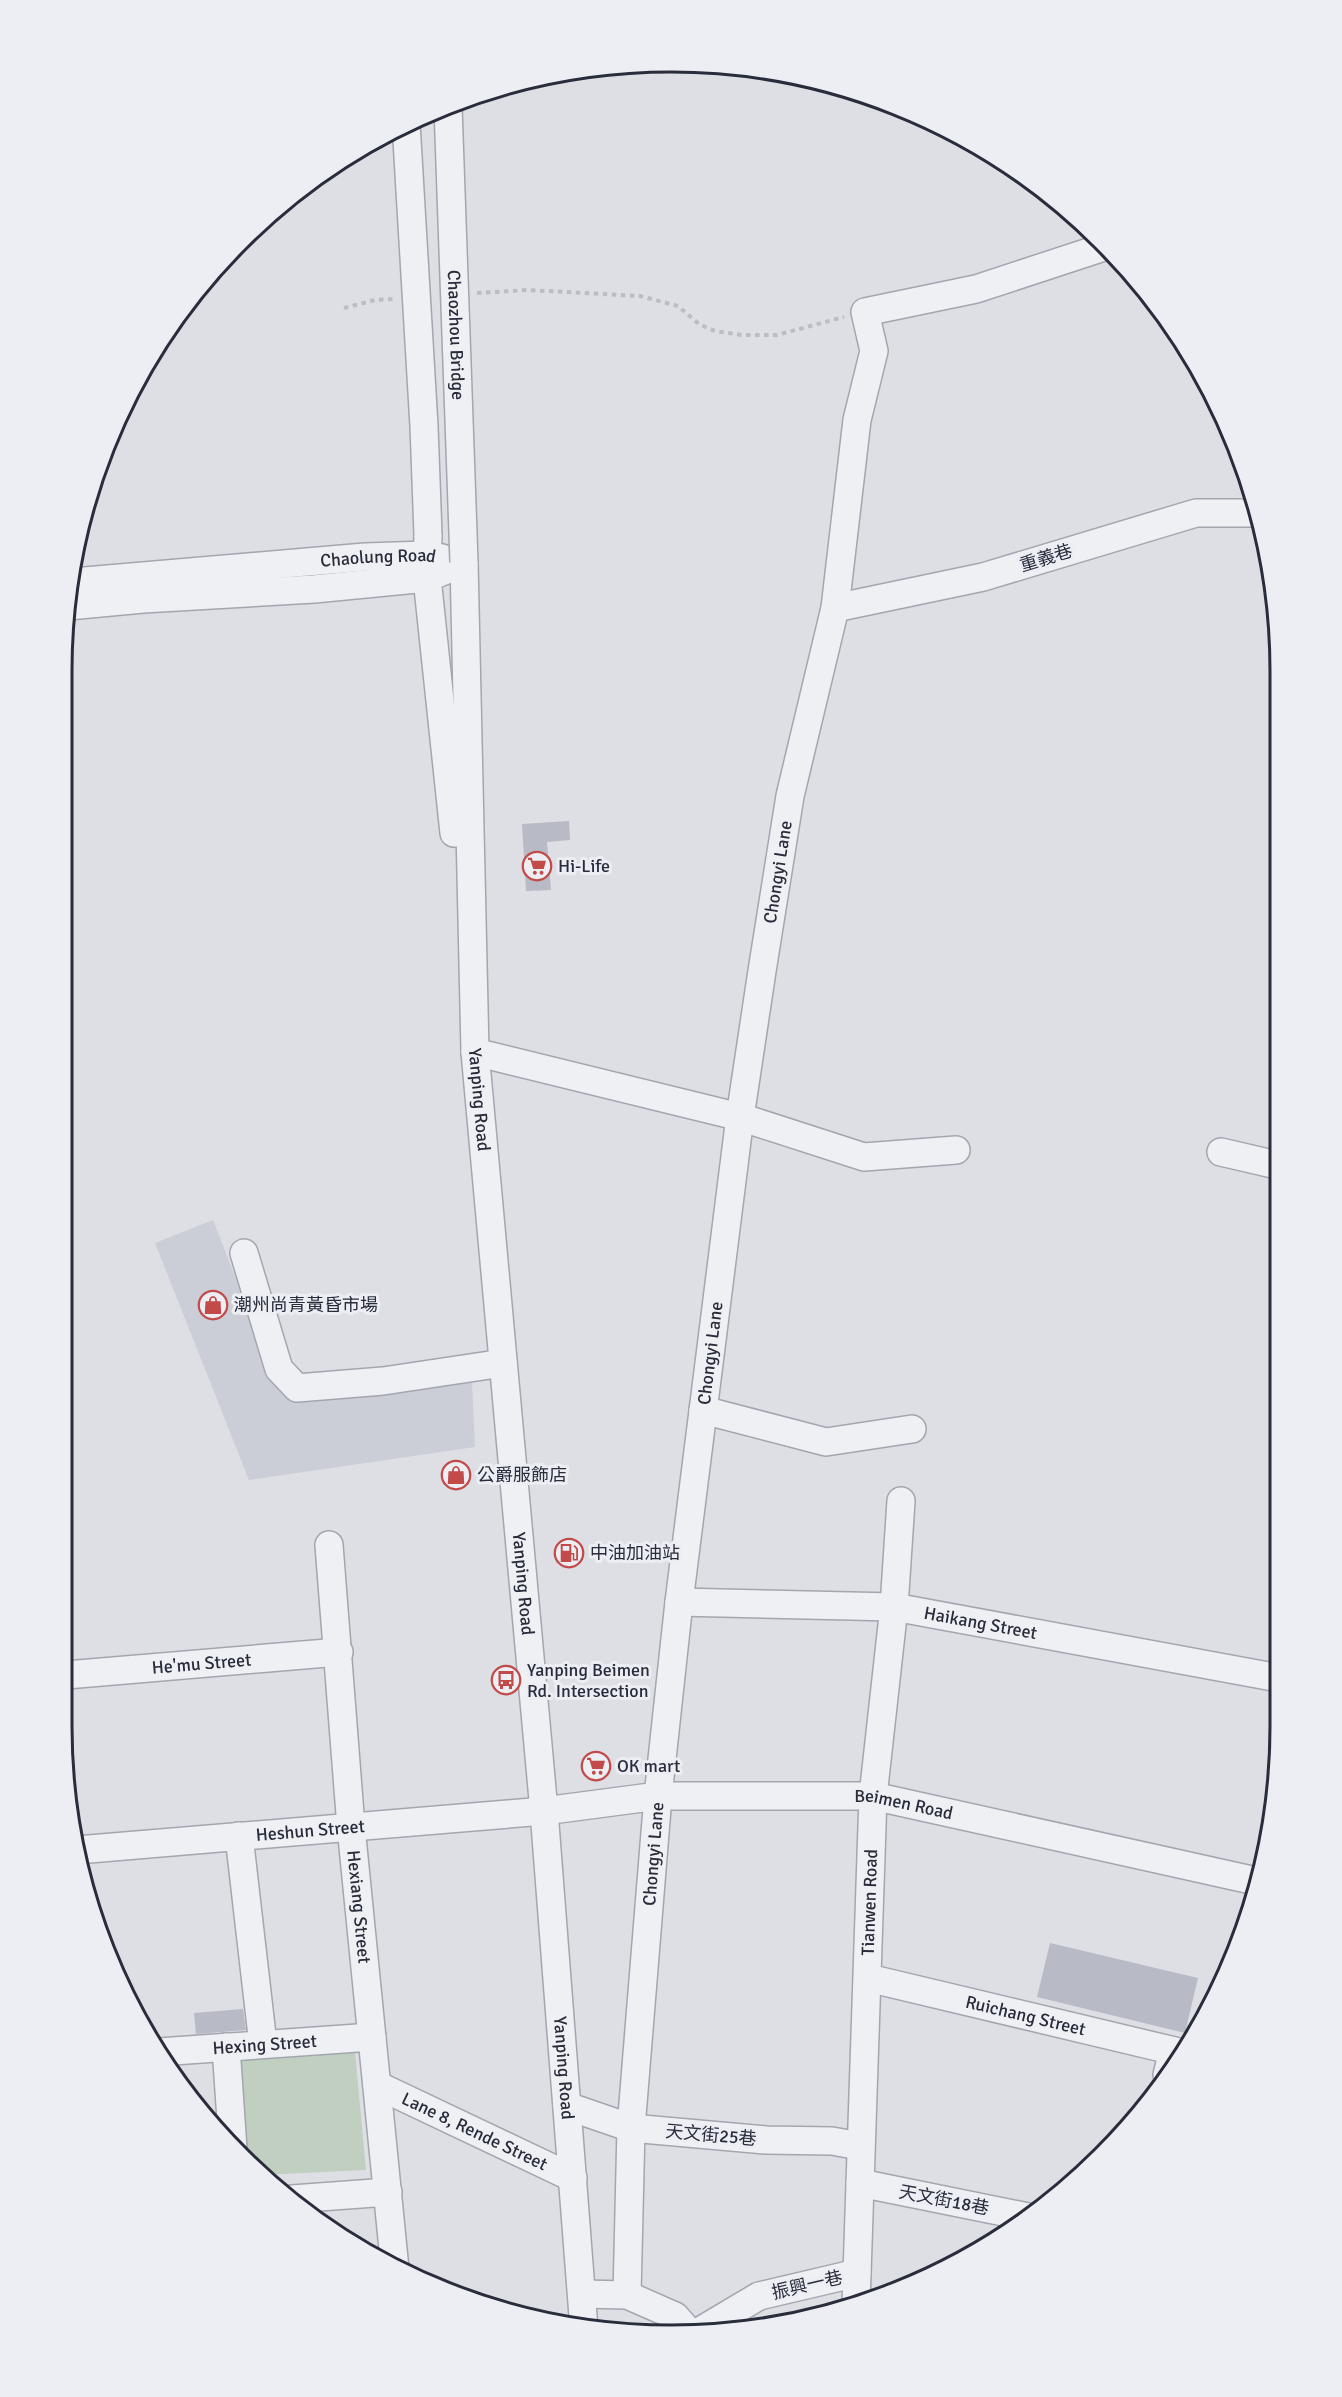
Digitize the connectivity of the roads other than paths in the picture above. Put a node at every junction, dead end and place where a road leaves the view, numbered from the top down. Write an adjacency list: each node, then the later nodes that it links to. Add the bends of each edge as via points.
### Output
1 (448, 116): 6 (street, Chaozhou Bridge, bridge)
2 (407, 134): 5 (street, Chaozhou Bridge, bridge, via 424,426)
3 (1097, 249): 9 (street, Chongyi Lane, via 976,289 865,312 874,351 857,420)
4 (1249, 513): 9 (street, 重義巷, via 1196,513 983,578)
5 (427, 556): 6 (street, Chaolung Road); 7 (street, Chaolung Road, via 365,557); 8 (street, Chaolung Road, via 315,590); 10 (street, Yanping Road)
6 (464, 562): 10 (street, Yanping Road)
7 (79, 581)
8 (76, 605)
9 (835, 608): 12 (street, Chongyi Lane, via 790,796)
10 (474, 1020): 11 (street, Yanping Road)
11 (475, 1052): 12 (street); 17 (street, Yanping Road)
12 (740, 1117): 13 (street, via 864,1157); 18 (street, Chongyi Lane)
13 (956, 1150)
14 (1221, 1152): 15 (street)
15 (1270, 1163)
16 (244, 1253): 17 (street, via 279,1369 297,1388 383,1381)
17 (503, 1363): 29 (street, Yanping Road)
18 (703, 1410): 19 (street, via 826,1442); 22 (street, Chongyi Lane)
19 (912, 1429)
20 (901, 1501): 23 (street, Tianwen Road)
21 (329, 1545): 24 (street, Hexiang Street)
22 (679, 1602): 23 (street, Haikang Street); 27 (street, Chongyi Lane)
23 (894, 1607): 26 (street, Haikang Street); 28 (street, Tianwen Road)
24 (339, 1652): 25 (street, He'mu Street); 30 (street, Hexiang Street)
25 (72, 1674)
26 (1270, 1676)
27 (658, 1796): 28 (street, Beimen Road); 29 (street, Beimen Road); 42 (street, Chongyi Lane)
28 (873, 1796): 33 (street, Beimen Road); 34 (street, Tianwen Road)
29 (544, 1811): 30 (street, Heshun Street); 41 (street, Yanping Road)
30 (351, 1827): 31 (street, Heshun Street); 35 (street, Hexiang Street)
31 (239, 1836): 32 (street, Heshun Street); 36 (street)
32 (85, 1849)
33 (1250, 1880)
34 (868, 1978): 39 (street, Ruichang Street); 44 (street, Tianwen Road)
35 (372, 2037): 36 (street, Hexing Street); 40 (street, Hexiang Street)
36 (263, 2044): 37 (street, Hexing Street)
37 (226, 2047): 38 (street, Hexing Street); 43 (street)
38 (168, 2051)
39 (1169, 2059)
40 (377, 2085): 45 (street, Lane 8, Rende Street); 47 (street, Hexiang Street)
41 (567, 2106): 42 (street, 天文街25巷); 45 (street, Yanping Road)
42 (631, 2128): 44 (street, 天文街25巷); 53 (street, Chongyi Lane)
43 (232, 2133)
44 (860, 2146): 46 (street, Tianwen Road)
45 (573, 2178): 52 (street, Yanping Road)
46 (860, 2183): 49 (street, 天文街18巷); 51 (street, Tianwen Road)
47 (387, 2192): 48 (street); 50 (street, Hexiang Street)
48 (303, 2198)
49 (1017, 2215)
50 (394, 2257)
51 (857, 2273): 54 (street, Tianwen Road); 56 (street, 振興一巷, via 759,2296)
52 (582, 2294): 53 (street); 55 (street, Yanping Road)
53 (627, 2295): 57 (street, via 675,2316)
54 (856, 2295)
55 (583, 2318)
56 (710, 2324)
57 (684, 2325)

